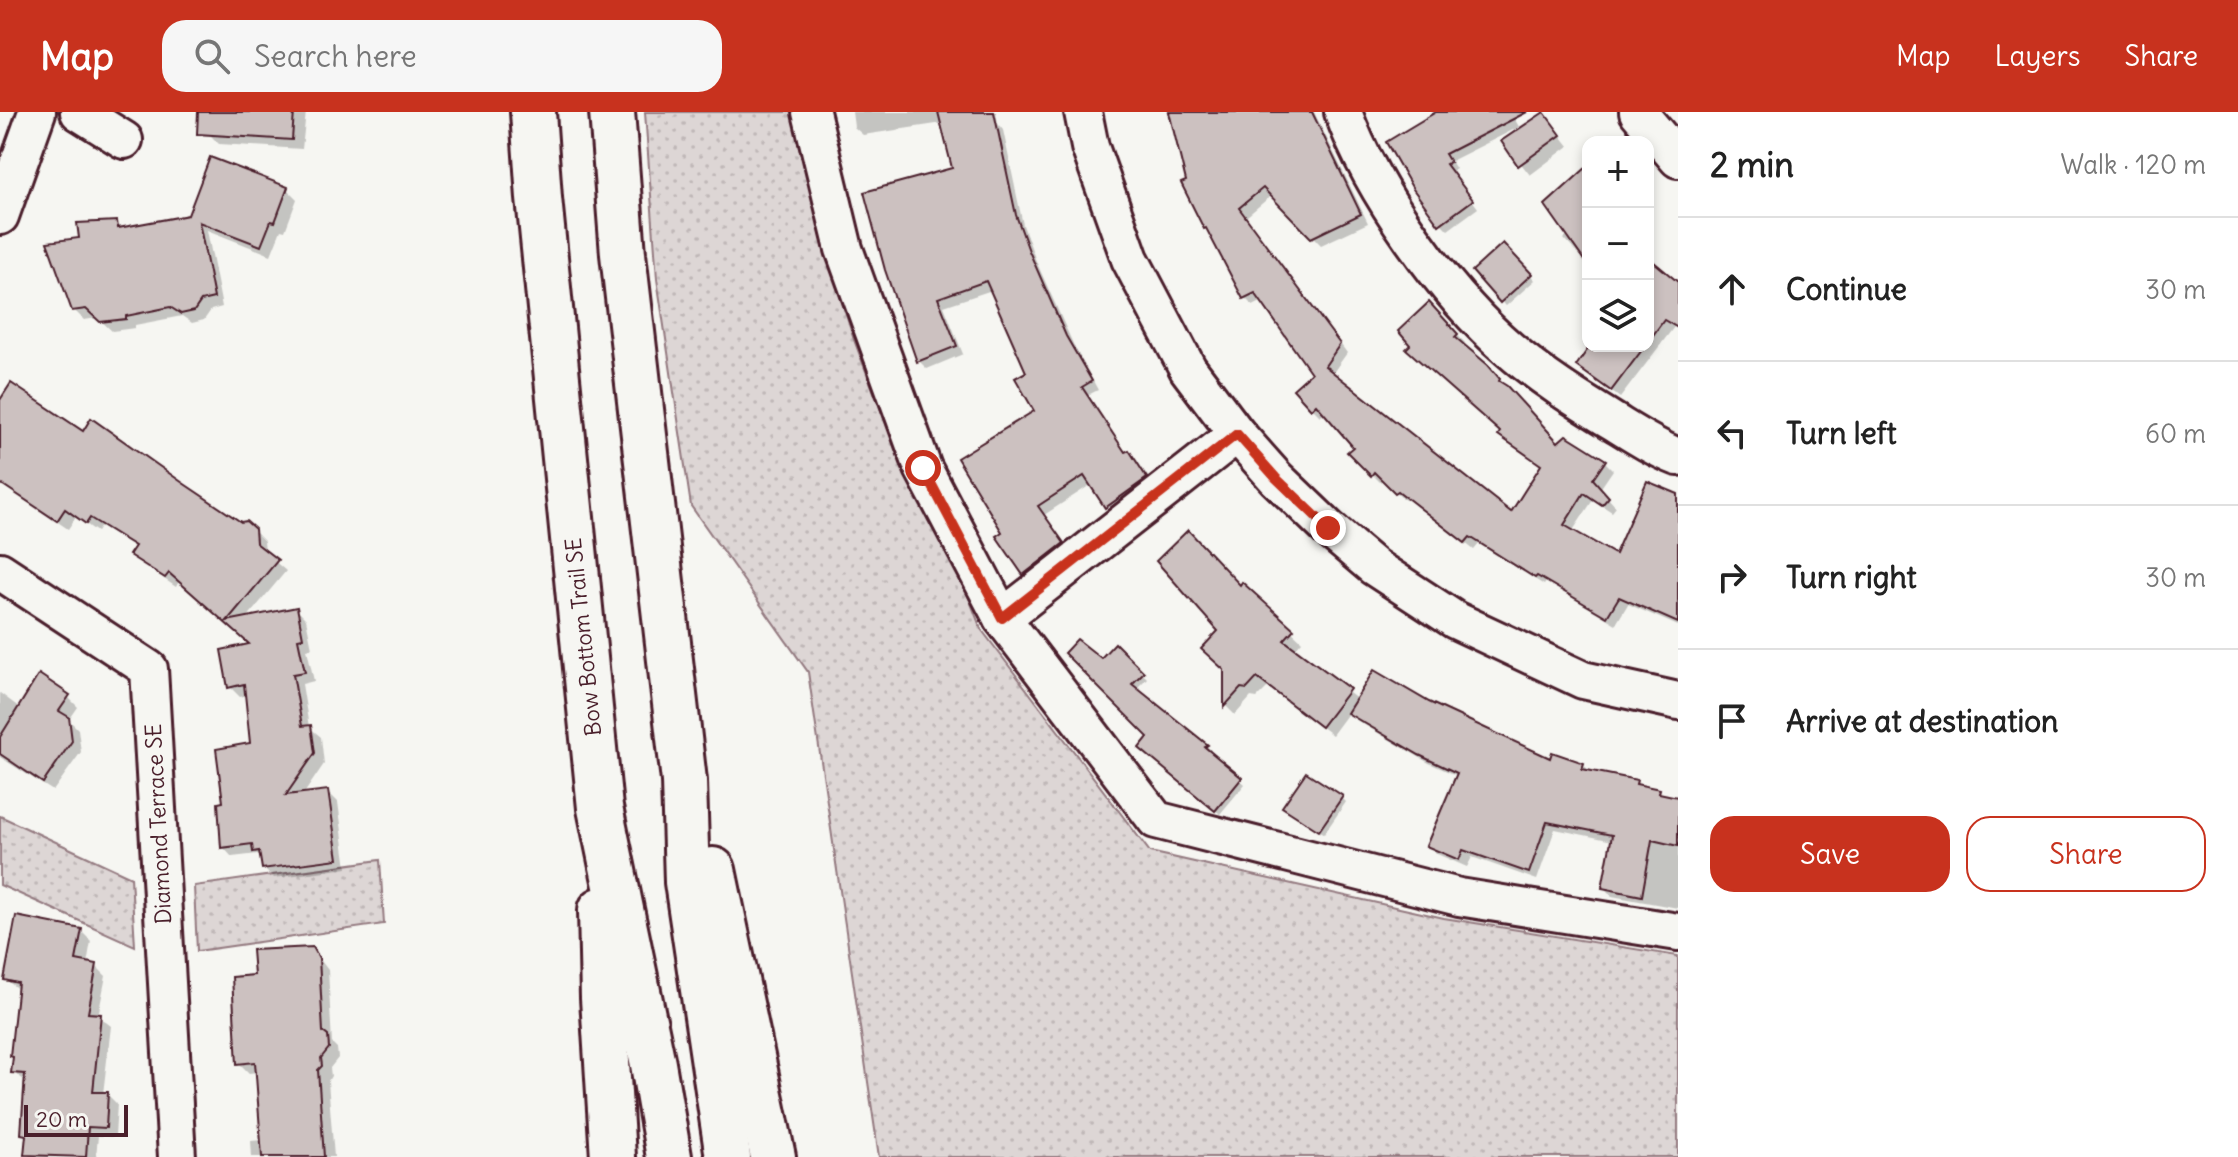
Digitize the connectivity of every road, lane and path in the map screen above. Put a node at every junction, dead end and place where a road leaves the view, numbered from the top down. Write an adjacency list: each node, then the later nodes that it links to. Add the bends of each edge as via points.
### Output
1 (37, 112): 11 (street)
2 (79, 112): 9 (street)
3 (533, 112): 18 (highway, Bow Bottom Trail SE)
4 (612, 112): 17 (highway, via 623,254)
5 (811, 112): 15 (street, via 844,249 923,468)
6 (1083, 112): 12 (street, via 1130,259 1188,369)
7 (1343, 112): 13 (street, via 1352,139 1394,211 1457,298 1510,349 1583,403)
8 (1638, 112): 10 (street)
9 (124, 140)
10 (1678, 159)
11 (0, 216)
12 (1237, 434): 15 (street); 16 (street, via 1328,528 1374,567 1455,620 1583,680)
13 (1678, 457)
14 (0, 571): 20 (street, Diamond Terrace SE, via 149,669)
15 (1002, 618): 19 (street, via 1156,820 1459,897)
16 (1678, 701)
17 (684, 781): 23 (highway, via 687,882); 24 (highway, via 712,865)
18 (600, 808): 21 (highway, via 603,998); 22 (highway, Bow Bottom Trail SE)
19 (1678, 932)
20 (177, 1157)
21 (613, 1157)
22 (669, 1157)
23 (728, 1157)
24 (773, 1157)

